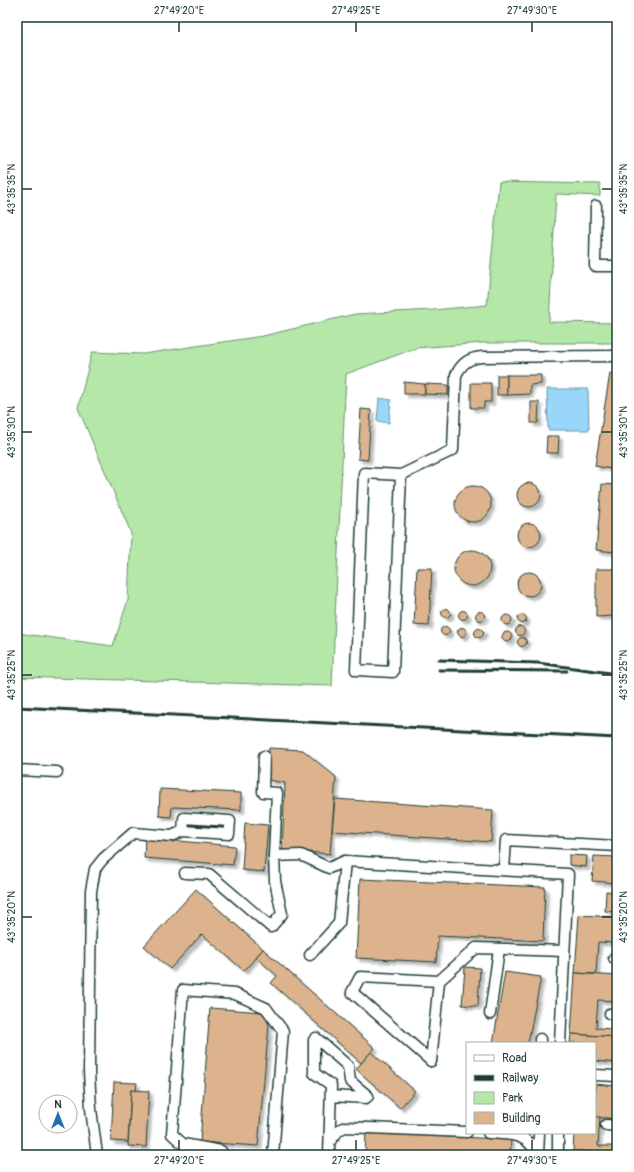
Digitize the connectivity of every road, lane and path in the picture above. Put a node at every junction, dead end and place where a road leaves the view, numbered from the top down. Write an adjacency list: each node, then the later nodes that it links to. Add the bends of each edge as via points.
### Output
1 (596, 206): 2 (lane, via 595,266)
2 (617, 266)
3 (617, 356): 4 (lane, via 473,357 465,362 456,375 453,450)
4 (401, 475): 4 (lane, via 393,672 356,670 364,473)
5 (264, 756): 10 (lane, via 263,792 277,793)
6 (17, 770): 7 (lane)
7 (57, 772)
8 (183, 831): 30 (lane, via 172,836 133,833 103,858 95,869 91,890 89,1071)
9 (617, 846): 12 (lane, via 506,840)
10 (274, 856): 11 (lane, via 301,855 329,868); 13 (lane, via 275,881 282,914 271,927 209,874)
11 (345, 861): 12 (lane); 16 (lane, via 339,923)
12 (504, 870): 15 (lane, via 568,874)
13 (185, 872)
14 (499, 949): 15 (lane); 17 (lane, via 476,948); 18 (lane)
15 (564, 951): 19 (lane)
16 (310, 954)
17 (440, 981): 17 (lane, via 431,1061 352,992 360,977)
18 (490, 1014)
19 (560, 1042)
20 (596, 1075): 21 (lane)
21 (617, 1076)
22 (331, 1096): 22 (lane, via 368,1096 350,1081 348,1066 316,1038 314,1073 330,1083); 29 (lane)
23 (606, 1125): 24 (lane)
24 (617, 1126)
25 (466, 1132): 29 (lane, via 345,1127)
26 (513, 1134): 34 (lane, via 534,1148)
27 (539, 1134): 34 (lane)
28 (558, 1134): 35 (lane)
29 (330, 1141): 33 (lane)
30 (97, 1155)
31 (223, 1155): 32 (lane, via 221,1151 183,1144 172,1134 183,990 235,994 266,1008 283,1031)
32 (273, 1155)
33 (329, 1155)
34 (538, 1155)
35 (558, 1155)

